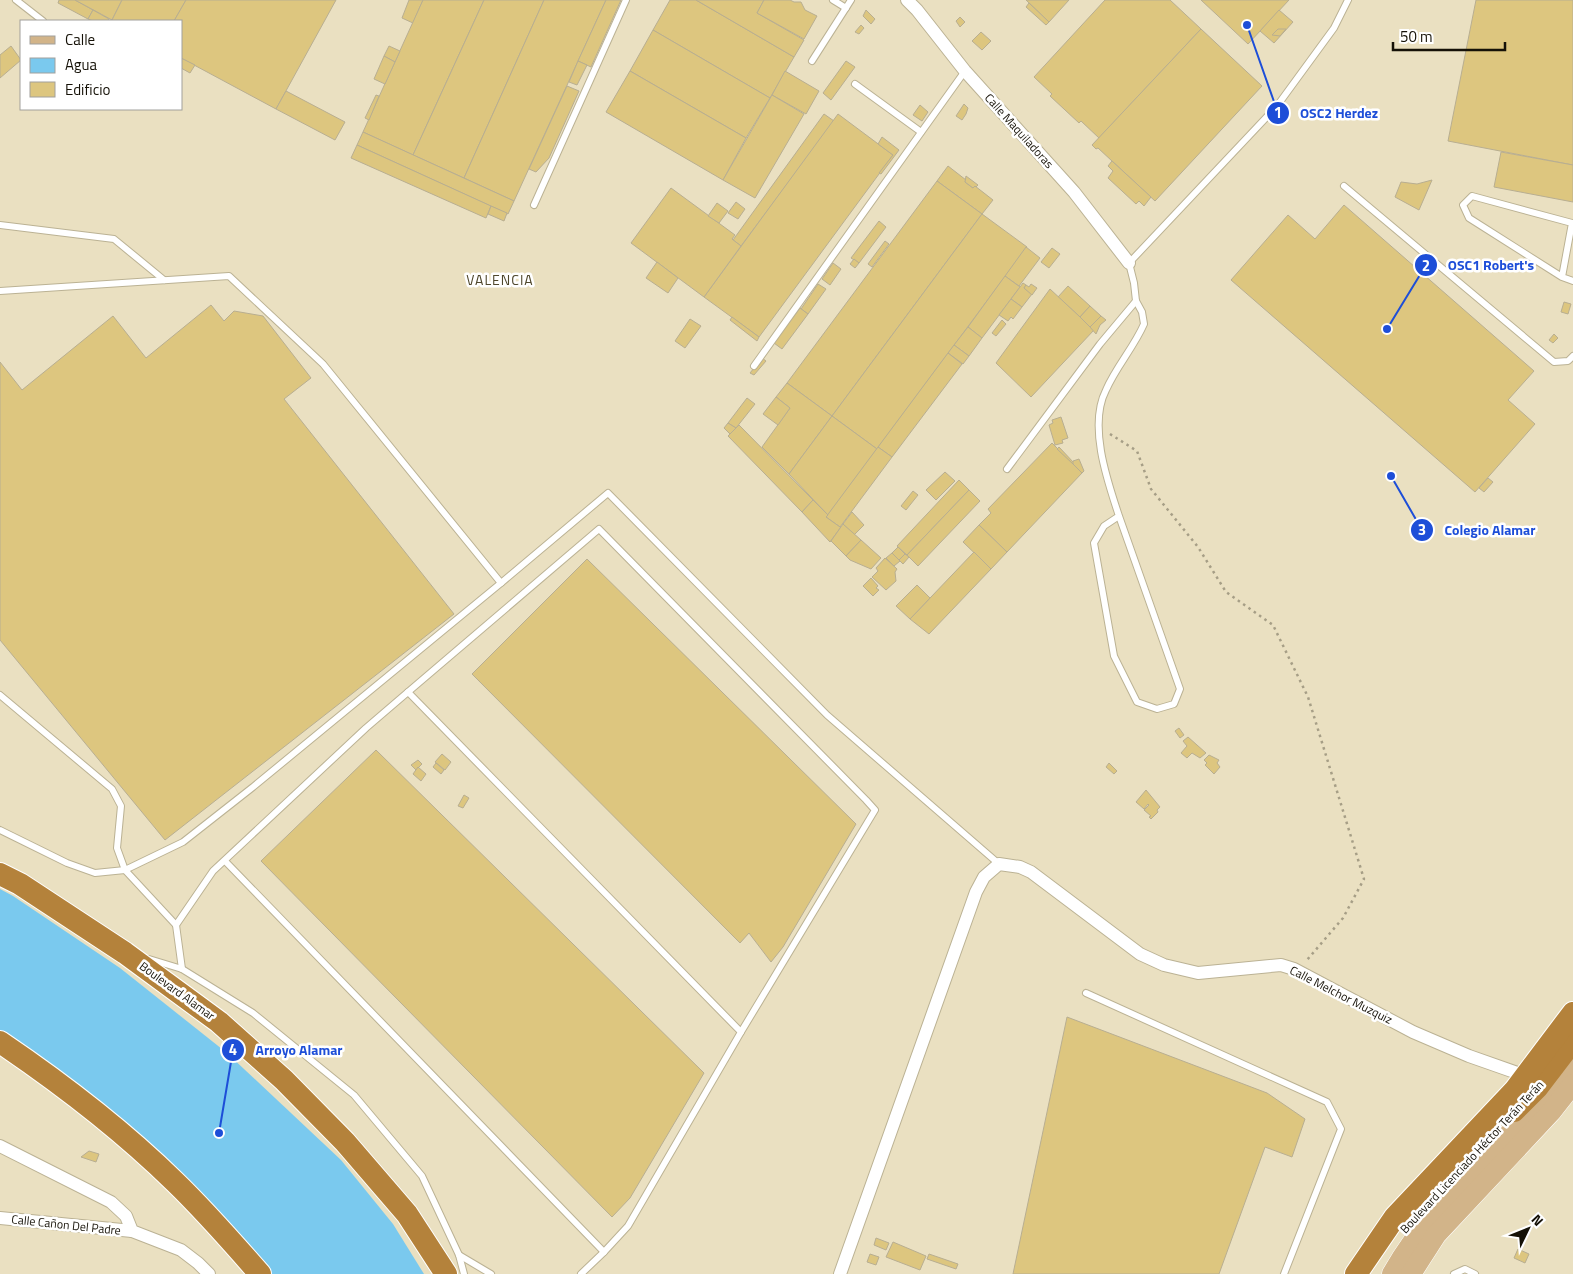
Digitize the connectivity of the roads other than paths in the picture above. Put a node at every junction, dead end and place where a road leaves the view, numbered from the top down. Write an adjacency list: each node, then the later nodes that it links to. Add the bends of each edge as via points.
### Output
1 (16, 0): 9 (lane)
2 (626, 0): 15 (lane)
3 (834, 0): 8 (lane)
4 (851, 0): 8 (lane)
5 (907, 0): 7 (street, Calle Maquiladoras)
6 (1348, 0): 17 (lane, via 1334,28 1277,106)
7 (918, 5): 11 (street, Calle Maquiladoras)
8 (846, 8): 10 (lane)
9 (42, 20)
10 (812, 61)
11 (965, 71): 13 (lane); 17 (street, Calle Maquiladoras, via 1074,192)
12 (855, 84): 13 (lane)
13 (921, 132): 24 (lane)
14 (1344, 186): 23 (lane, via 1554,362 1568,361)
15 (534, 205)
16 (0, 225): 19 (lane, via 114,239)
17 (1129, 263): 22 (lane)
18 (1562, 277): 18 (lane, via 1572,223 1472,196 1463,205 1469,218); 20 (lane)
19 (164, 280): 21 (lane); 27 (lane, via 229,276 323,364)
20 (1573, 281)
21 (0, 291)
22 (1136, 301): 25 (lane); 26 (lane, via 1144,324 1106,388 1098,418 1104,461)
23 (1573, 356)
24 (754, 366)
25 (1007, 469)
26 (1119, 516): 26 (lane, via 1104,526 1094,543 1114,656 1137,702 1157,709 1174,704 1180,689)
27 (501, 583): 32 (lane, via 608,493 827,715); 33 (lane, via 183,842)
28 (408, 692): 31 (lane); 40 (lane); 40 (lane, via 599,529 825,758 875,810)
29 (0, 695): 33 (lane, via 112,789 121,806 116,848)
30 (0, 830): 33 (lane, via 67,864 95,873)
31 (225, 861): 35 (lane, via 213,871); 49 (lane)
32 (999, 864): 44 (street, Calle Melchor Muzquiz, via 1020,866 1031,872 1140,954 1164,965 1198,973 1282,965 1413,1032); 57 (street, via 984,877 976,892)
33 (125, 870): 35 (lane)
34 (0, 874): 36 (highway, Boulevard Alamar)
35 (176, 925): 37 (lane)
36 (125, 953): 37 (lane); 53 (highway, Boulevard Alamar, via 220,1022 284,1080 345,1142 408,1214)
37 (182, 969): 50 (lane, via 253,1013 354,1095 422,1176)
38 (1086, 993): 58 (lane, via 1327,1102 1340,1129)
39 (1573, 1013): 44 (highway, Boulevard Licenciado Héctor Terán Terán)
40 (741, 1032): 49 (lane, via 628,1226)
41 (1573, 1041): 60 (highway, Boulevard Licenciado Héctor Terán Terán, via 1537,1088 1424,1206)
42 (0, 1042): 52 (highway, via 51,1076 116,1129 175,1182)
43 (1573, 1062): 61 (main road, Boulevard Licenciado Héctor Terán Terán, via 1528,1116 1450,1196 1422,1229)
44 (1526, 1076): 59 (highway, Boulevard Licenciado Héctor Terán Terán, via 1395,1217)
45 (1573, 1084): 62 (main road, Boulevard Licenciado Héctor Terán Terán, via 1551,1112 1436,1235)
46 (0, 1146): 48 (street, Calle Cañon Del Padre, via 112,1202 126,1216)
47 (0, 1218): 48 (street, Calle Cañon Del Padre)
48 (132, 1231): 51 (street, Calle Cañon Del Padre, via 181,1250)
49 (604, 1252): 56 (lane)
50 (459, 1255): 54 (lane); 55 (lane)
51 (210, 1274)
52 (260, 1274)
53 (446, 1274)
54 (464, 1274)
55 (491, 1274)
56 (581, 1274)
57 (840, 1274)
58 (1284, 1274)
59 (1356, 1274)
60 (1374, 1274)
61 (1392, 1274)
62 (1411, 1274)
63 (1454, 1274): 64 (lane, via 1465,1269)
64 (1475, 1274)

